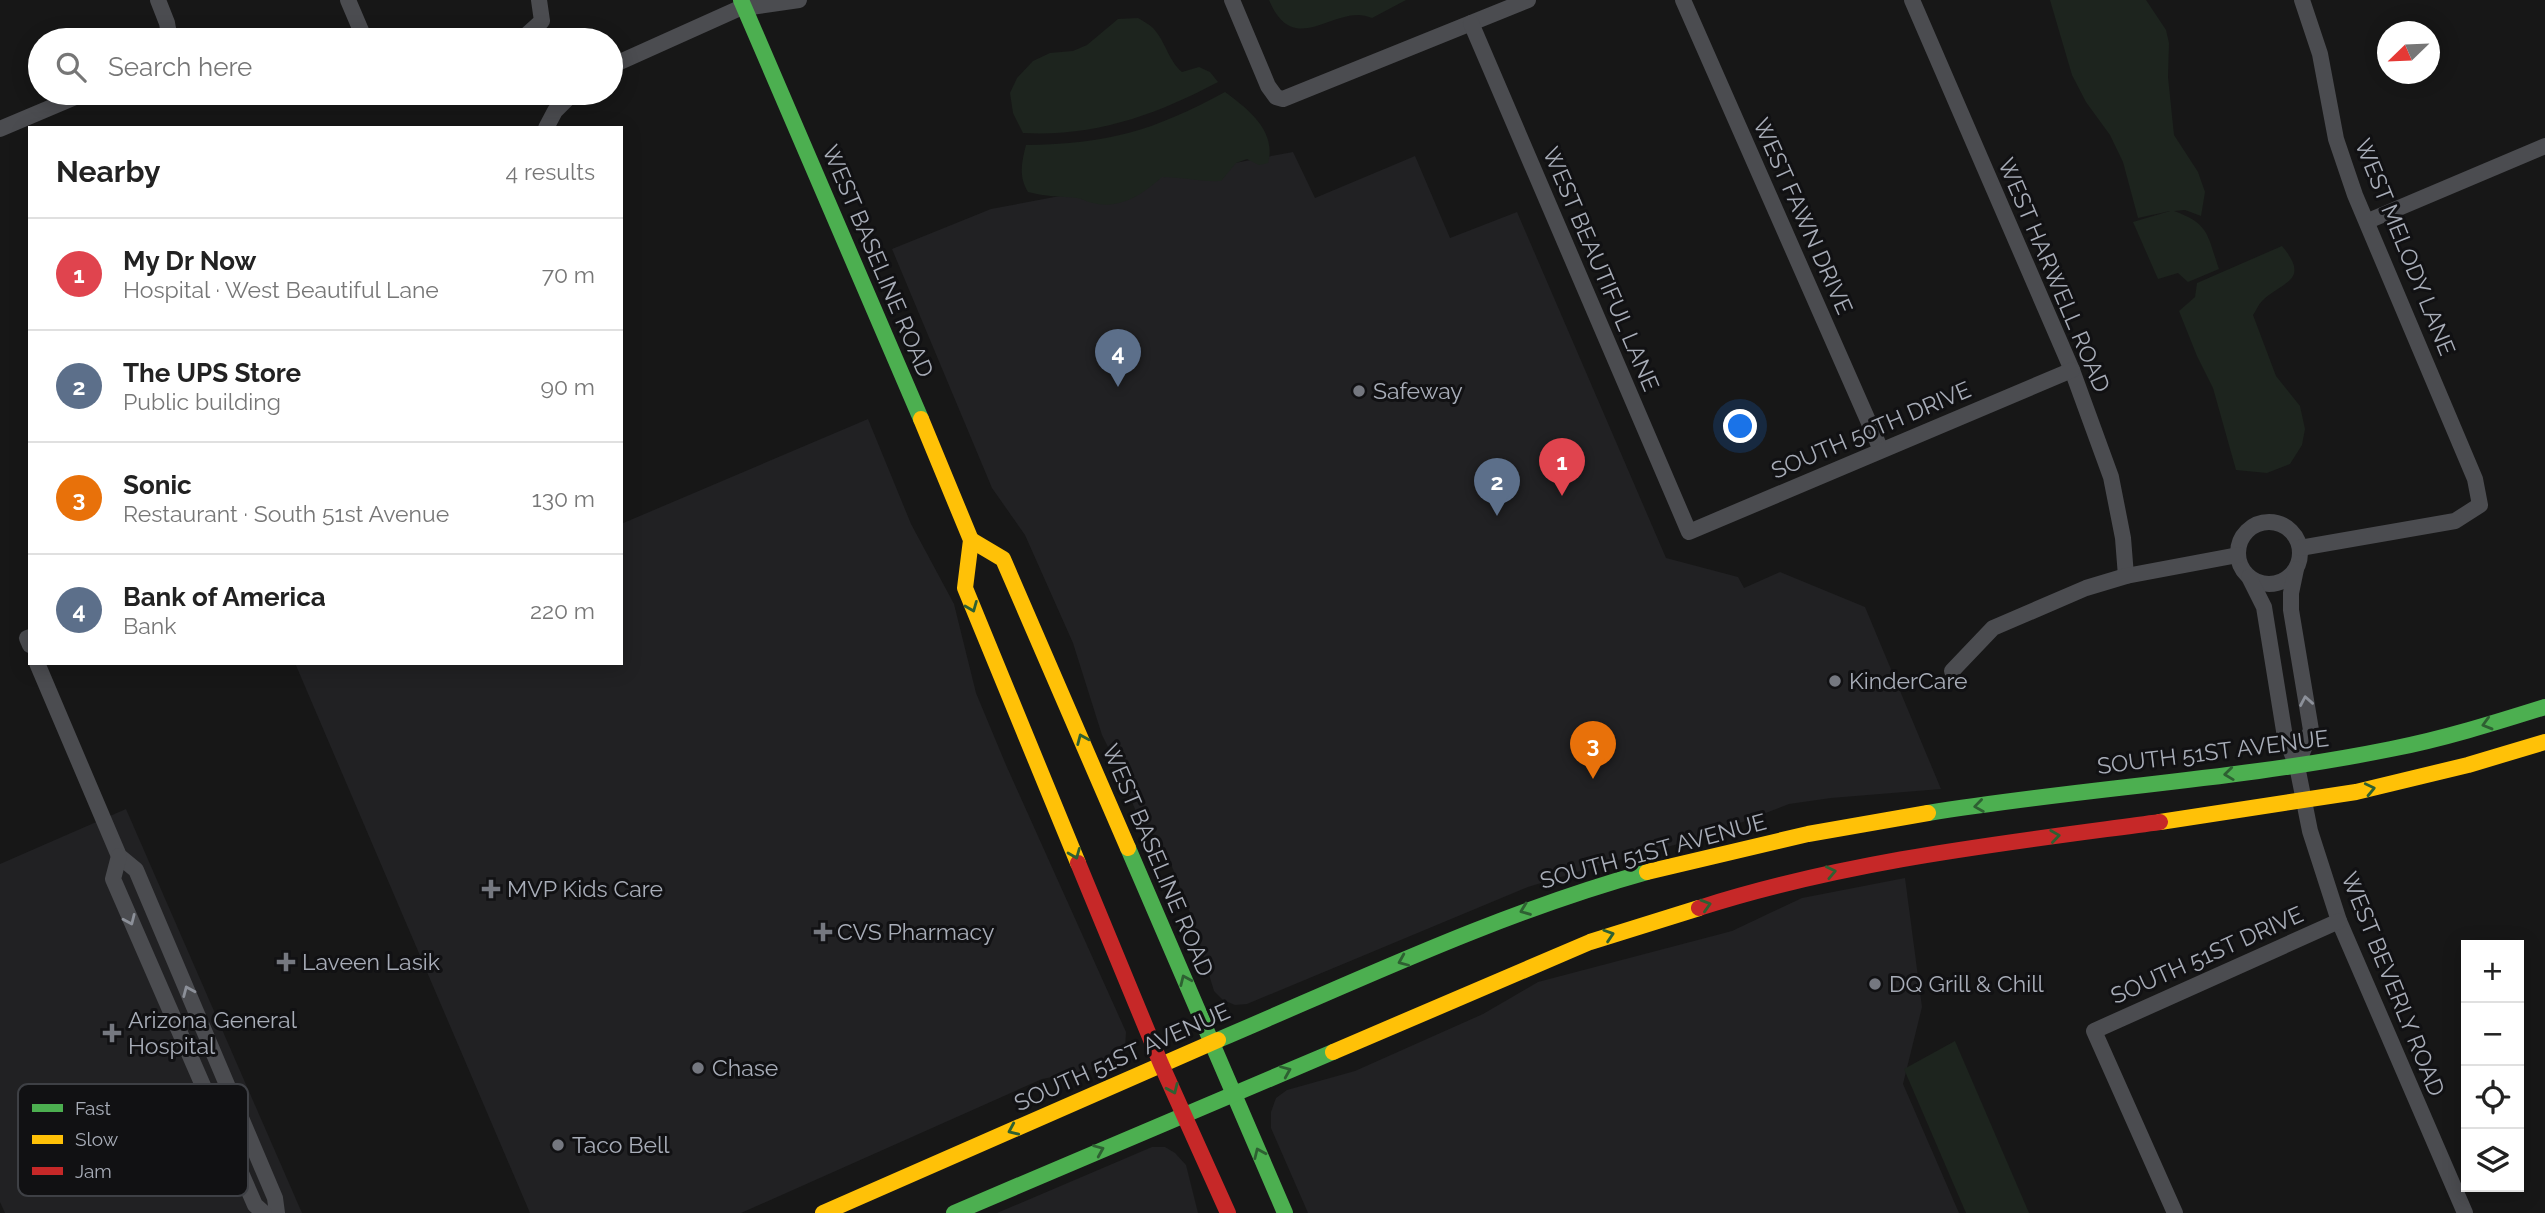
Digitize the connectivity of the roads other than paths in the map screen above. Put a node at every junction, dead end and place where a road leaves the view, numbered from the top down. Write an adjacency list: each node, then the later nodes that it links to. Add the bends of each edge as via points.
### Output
1 (158, 0): 12 (street)
2 (348, 0): 13 (street)
3 (538, 0): 14 (street, via 542,21)
4 (799, 0): 10 (street)
5 (1232, 0): 11 (street, via 1276,97 1289,98)
6 (1528, 0): 11 (street)
7 (1683, 0): 23 (street, WEST FAWN DRIVE)
8 (1912, 0): 22 (street, WEST HARWELL ROAD)
9 (2302, 0): 21 (street, WEST MELODY LANE, via 2320,54 2336,139)
10 (746, 3): 15 (street); 25 (main road, WEST BASELINE ROAD)
11 (1471, 23): 24 (street, WEST BEAUTIFUL LANE)
12 (168, 28)
13 (360, 28)
14 (534, 28)
15 (623, 60)
16 (56, 105): 19 (street)
17 (561, 105): 18 (street)
18 (547, 126)
19 (0, 128)
20 (2545, 146): 21 (street)
21 (2368, 221): 26 (street, WEST MELODY LANE, via 2475,479 2480,505 2455,521)
22 (2071, 370): 23 (street, SOUTH 50TH DRIVE); 29 (street, WEST HARWELL ROAD, via 2111,477)
23 (1881, 450): 24 (street, SOUTH 50TH DRIVE)
24 (1689, 532)
25 (971, 540): 39 (main road, WEST BASELINE ROAD, one-way to 25, via 1003,559); 40 (main road, WEST BASELINE ROAD, one-way to 40, via 965,589)
26 (2300, 548): 27 (street, via 2289,528 2267,522 2246,532); 28 (street)
27 (2238, 555): 29 (street); 30 (street)
28 (2296, 569): 30 (street, via 2284,582 2275,584); 35 (street, WEST BEVERLY ROAD, one-way to 28, via 2311,730 2291,610)
29 (2126, 576): 32 (street, via 1993,628)
30 (2249, 577): 35 (street, WEST BEVERLY ROAD, via 2264,607 2285,737)
31 (38, 665): 37 (street)
32 (1952, 671)
33 (2545, 707): 35 (main road, SOUTH 51ST AVENUE, one-way to 35, via 2429,741)
34 (2545, 742): 36 (main road, one-way to 34, via 2409,780)
35 (2297, 766): 36 (street, WEST BEVERLY ROAD); 39 (main road, SOUTH 51ST AVENUE, one-way to 39, via 1894,818 1711,854 1537,905)
36 (2302, 801): 38 (street, WEST BEVERLY ROAD); 43 (main road, one-way to 36, via 1590,942 1730,898 1915,856)
37 (119, 856): 41 (street, one-way to 41, via 113,879); 42 (street, one-way to 37, via 136,870)
38 (2339, 921): 53 (street, SOUTH 51ST DRIVE, via 2094,1031); 54 (street, WEST BEVERLY ROAD)
39 (1212, 1042): 40 (main road, SOUTH 51ST AVENUE); 43 (main road, WEST BASELINE ROAD)
40 (1161, 1064): 44 (main road, WEST BASELINE ROAD, one-way to 44); 49 (main road, SOUTH 51ST AVENUE, one-way to 49)
41 (202, 1084)
42 (227, 1084)
43 (1233, 1093): 44 (main road); 52 (main road, WEST BASELINE ROAD, one-way to 43)
44 (1184, 1114): 50 (main road, one-way to 44); 51 (main road, WEST BASELINE ROAD)
45 (248, 1133): 48 (street, one-way to 45)
46 (248, 1189): 47 (street, one-way to 47)
47 (264, 1213)
48 (277, 1213)
49 (824, 1213)
50 (954, 1213)
51 (1228, 1213)
52 (1285, 1213)
53 (2175, 1213)
54 (2465, 1213)

